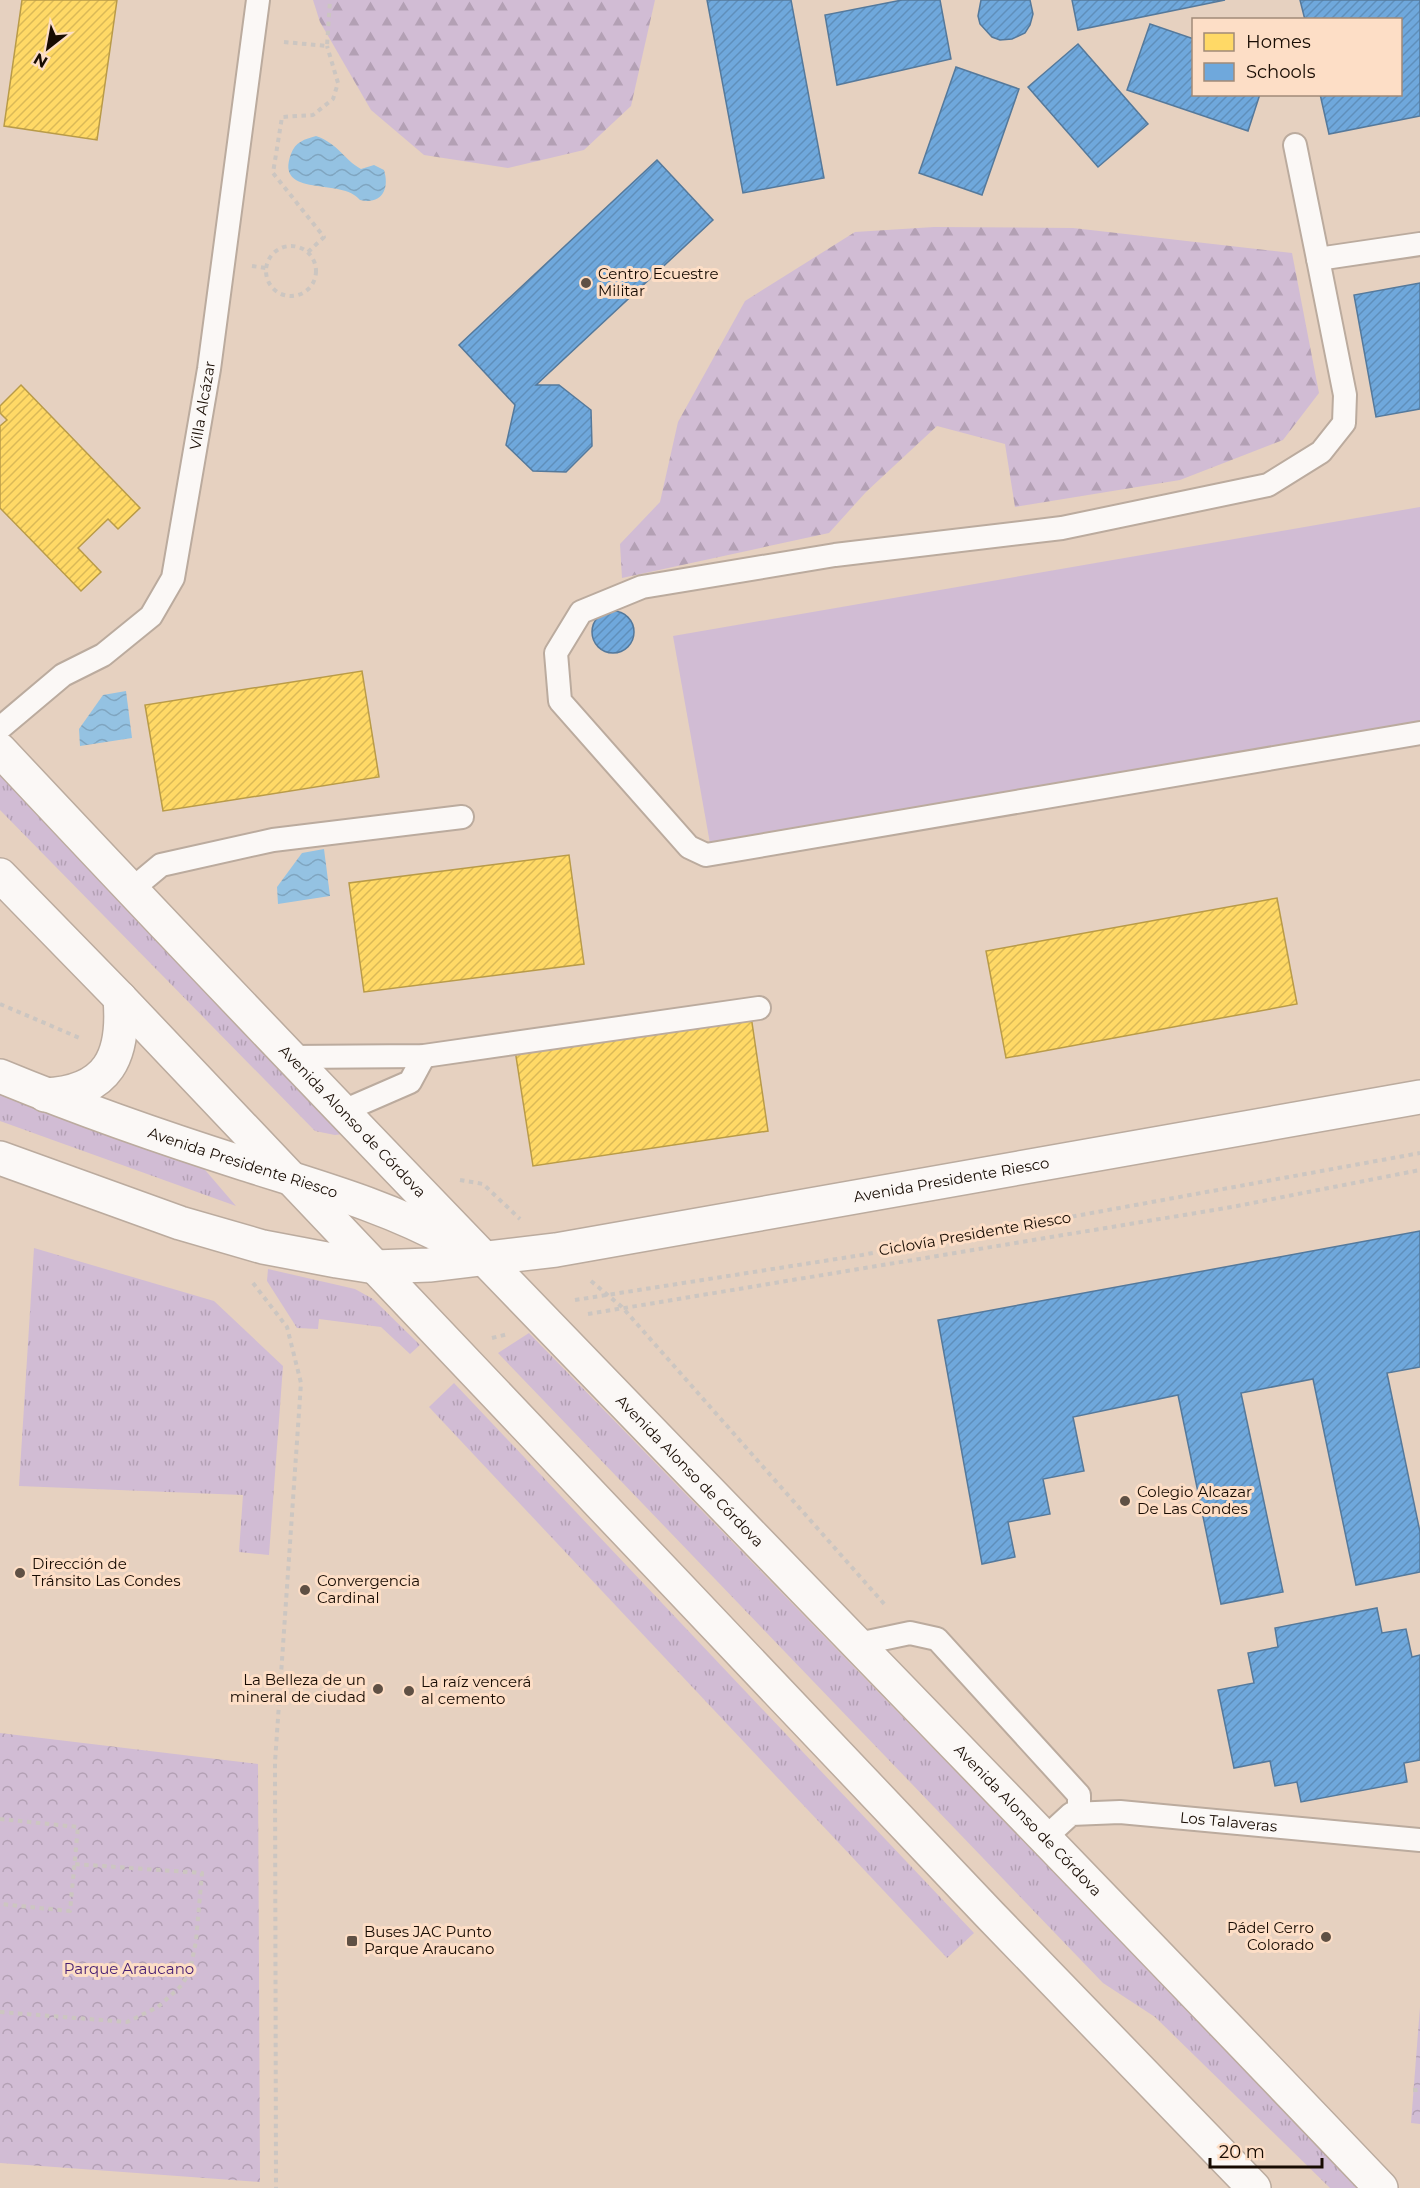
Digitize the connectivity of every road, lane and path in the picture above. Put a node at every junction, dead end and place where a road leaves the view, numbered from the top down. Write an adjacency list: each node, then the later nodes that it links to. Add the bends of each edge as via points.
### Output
1 (258, 0): 3 (lane, Villa Alcázar)
2 (330, 0): 4 (path)
3 (253, 39): 4 (path); 9 (lane, Villa Alcázar, via 209,369 173,578 151,616 103,655 63,675)
4 (327, 46): 7 (path, via 338,83 333,99 313,115 282,117 273,173 324,237)
5 (1294, 145): 8 (lane)
6 (1420, 244): 8 (lane)
7 (308, 252): 7 (path, via 286,246 272,254 266,268 275,290 291,296 312,284 316,267)
8 (1318, 259): 10 (lane, via 1345,395 1344,423 1321,452 1268,486 1062,528 835,555 642,587 580,612 556,653 560,701 689,847 706,855)
9 (0, 728)
10 (1420, 733)
11 (0, 750): 14 (main road, Avenida Alonso de Córdova)
12 (462, 817): 14 (lane, via 273,840 161,865)
13 (0, 875): 15 (main road)
14 (131, 890): 18 (main road, Avenida Alonso de Córdova)
15 (120, 998): 20 (main road, via 123,1027 117,1054 105,1072 87,1086 66,1094); 26 (main road)
16 (759, 1008): 17 (lane)
17 (424, 1056): 18 (lane); 22 (lane, via 410,1082)
18 (289, 1057): 22 (main road, Avenida Alonso de Córdova)
19 (0, 1076): 20 (main road, Avenida Presidente Riesco)
20 (45, 1095): 26 (main road, Avenida Presidente Riesco)
21 (1420, 1097): 27 (main road, Avenida Presidente Riesco, via 556,1250)
22 (341, 1112): 27 (main road, Avenida Alonso de Córdova)
23 (1420, 1153): 29 (path, Ciclovía Presidente Riesco)
24 (0, 1158): 28 (main road, Avenida Presidente Riesco, via 180,1223 263,1247)
25 (1420, 1170): 29 (path, via 1232,1207 622,1307)
26 (292, 1179): 27 (main road, Avenida Presidente Riesco, via 390,1211); 28 (main road)
27 (481, 1257): 28 (main road, Avenida Presidente Riesco, via 437,1265); 29 (main road, Avenida Alonso de Córdova)
28 (375, 1267): 31 (main road)
29 (536, 1315): 31 (path); 32 (main road, Avenida Alonso de Córdova)
30 (287, 1326): 42 (path, via 301,1383 275,1762)
31 (454, 1350): 43 (main road)
32 (858, 1644): 33 (lane, via 910,1633 937,1639 1079,1795); 35 (main road, Avenida Alonso de Córdova)
33 (1079, 1813): 35 (lane, via 1071,1814); 36 (lane, Los Talaveras, via 1120,1812)
34 (0, 1820): 37 (path, via 78,1827)
35 (1046, 1837): 44 (main road, Avenida Alonso de Córdova)
36 (1420, 1840)
37 (74, 1864): 38 (path, via 70,1911); 39 (path, via 202,1873 190,1971 182,1985 158,2007 127,2022)
38 (0, 1904)
39 (0, 2012)
40 (1413, 2090): 41 (path)
41 (1420, 2090)
42 (276, 2188)
43 (1254, 2188)
44 (1381, 2188)

